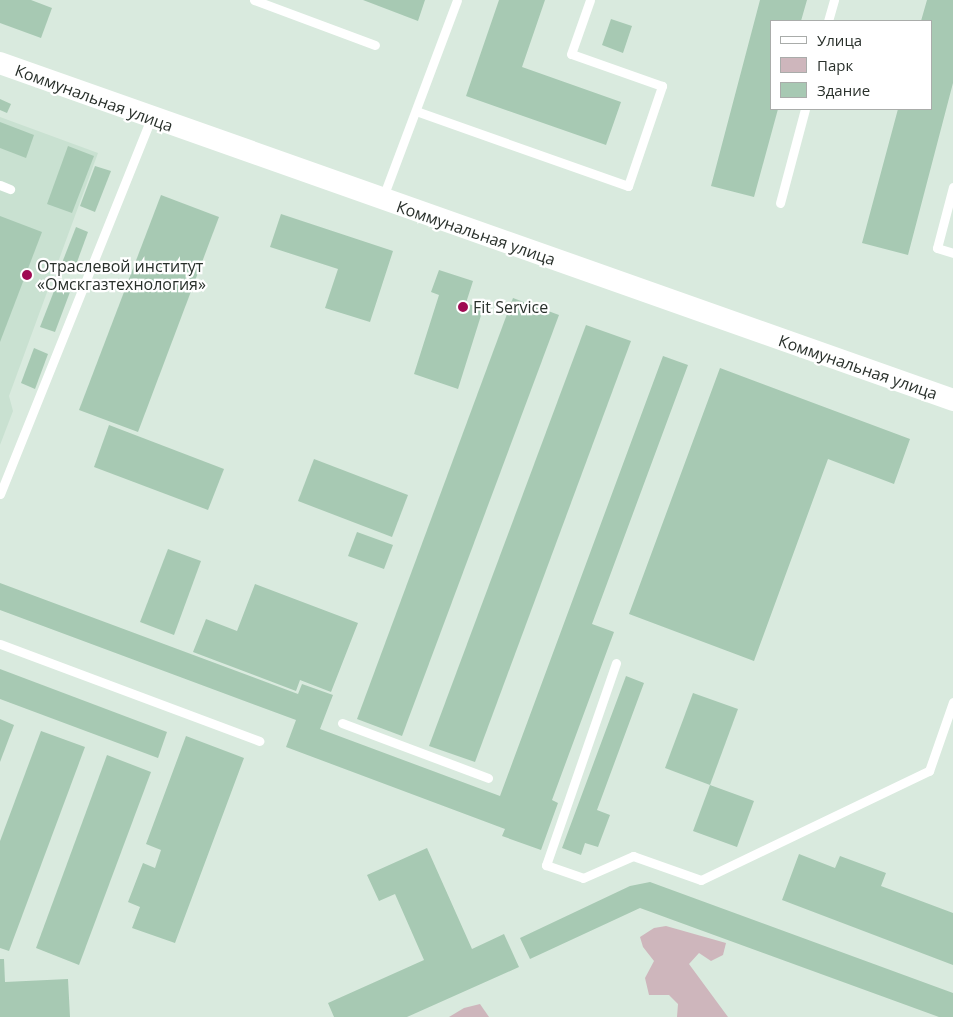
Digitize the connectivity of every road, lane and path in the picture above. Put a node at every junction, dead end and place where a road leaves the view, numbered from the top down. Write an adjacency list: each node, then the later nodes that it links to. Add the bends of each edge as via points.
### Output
1 (254, 0): 6 (lane)
2 (457, 0): 9 (lane)
3 (590, 0): 9 (lane, via 571,54 662,86 628,186)
4 (834, 0): 5 (lane)
5 (828, 20)
6 (375, 45)
7 (0, 63): 10 (street, Коммунальная улица)
8 (805, 110): 15 (lane)
9 (416, 111): 14 (lane)
10 (151, 118): 14 (street, Коммунальная улица); 18 (lane)
11 (0, 184): 13 (lane)
12 (953, 186): 16 (lane, via 937,248)
13 (10, 188)
14 (382, 200): 17 (street, Коммунальная улица)
15 (780, 203)
16 (953, 253)
17 (953, 400)
18 (0, 494)
19 (0, 644): 23 (lane)
20 (616, 663): 21 (lane, via 546,865 583,878 633,856 701,880 719,872 929,771)
21 (953, 702)
22 (342, 723): 24 (lane)
23 (260, 741)
24 (488, 778)

